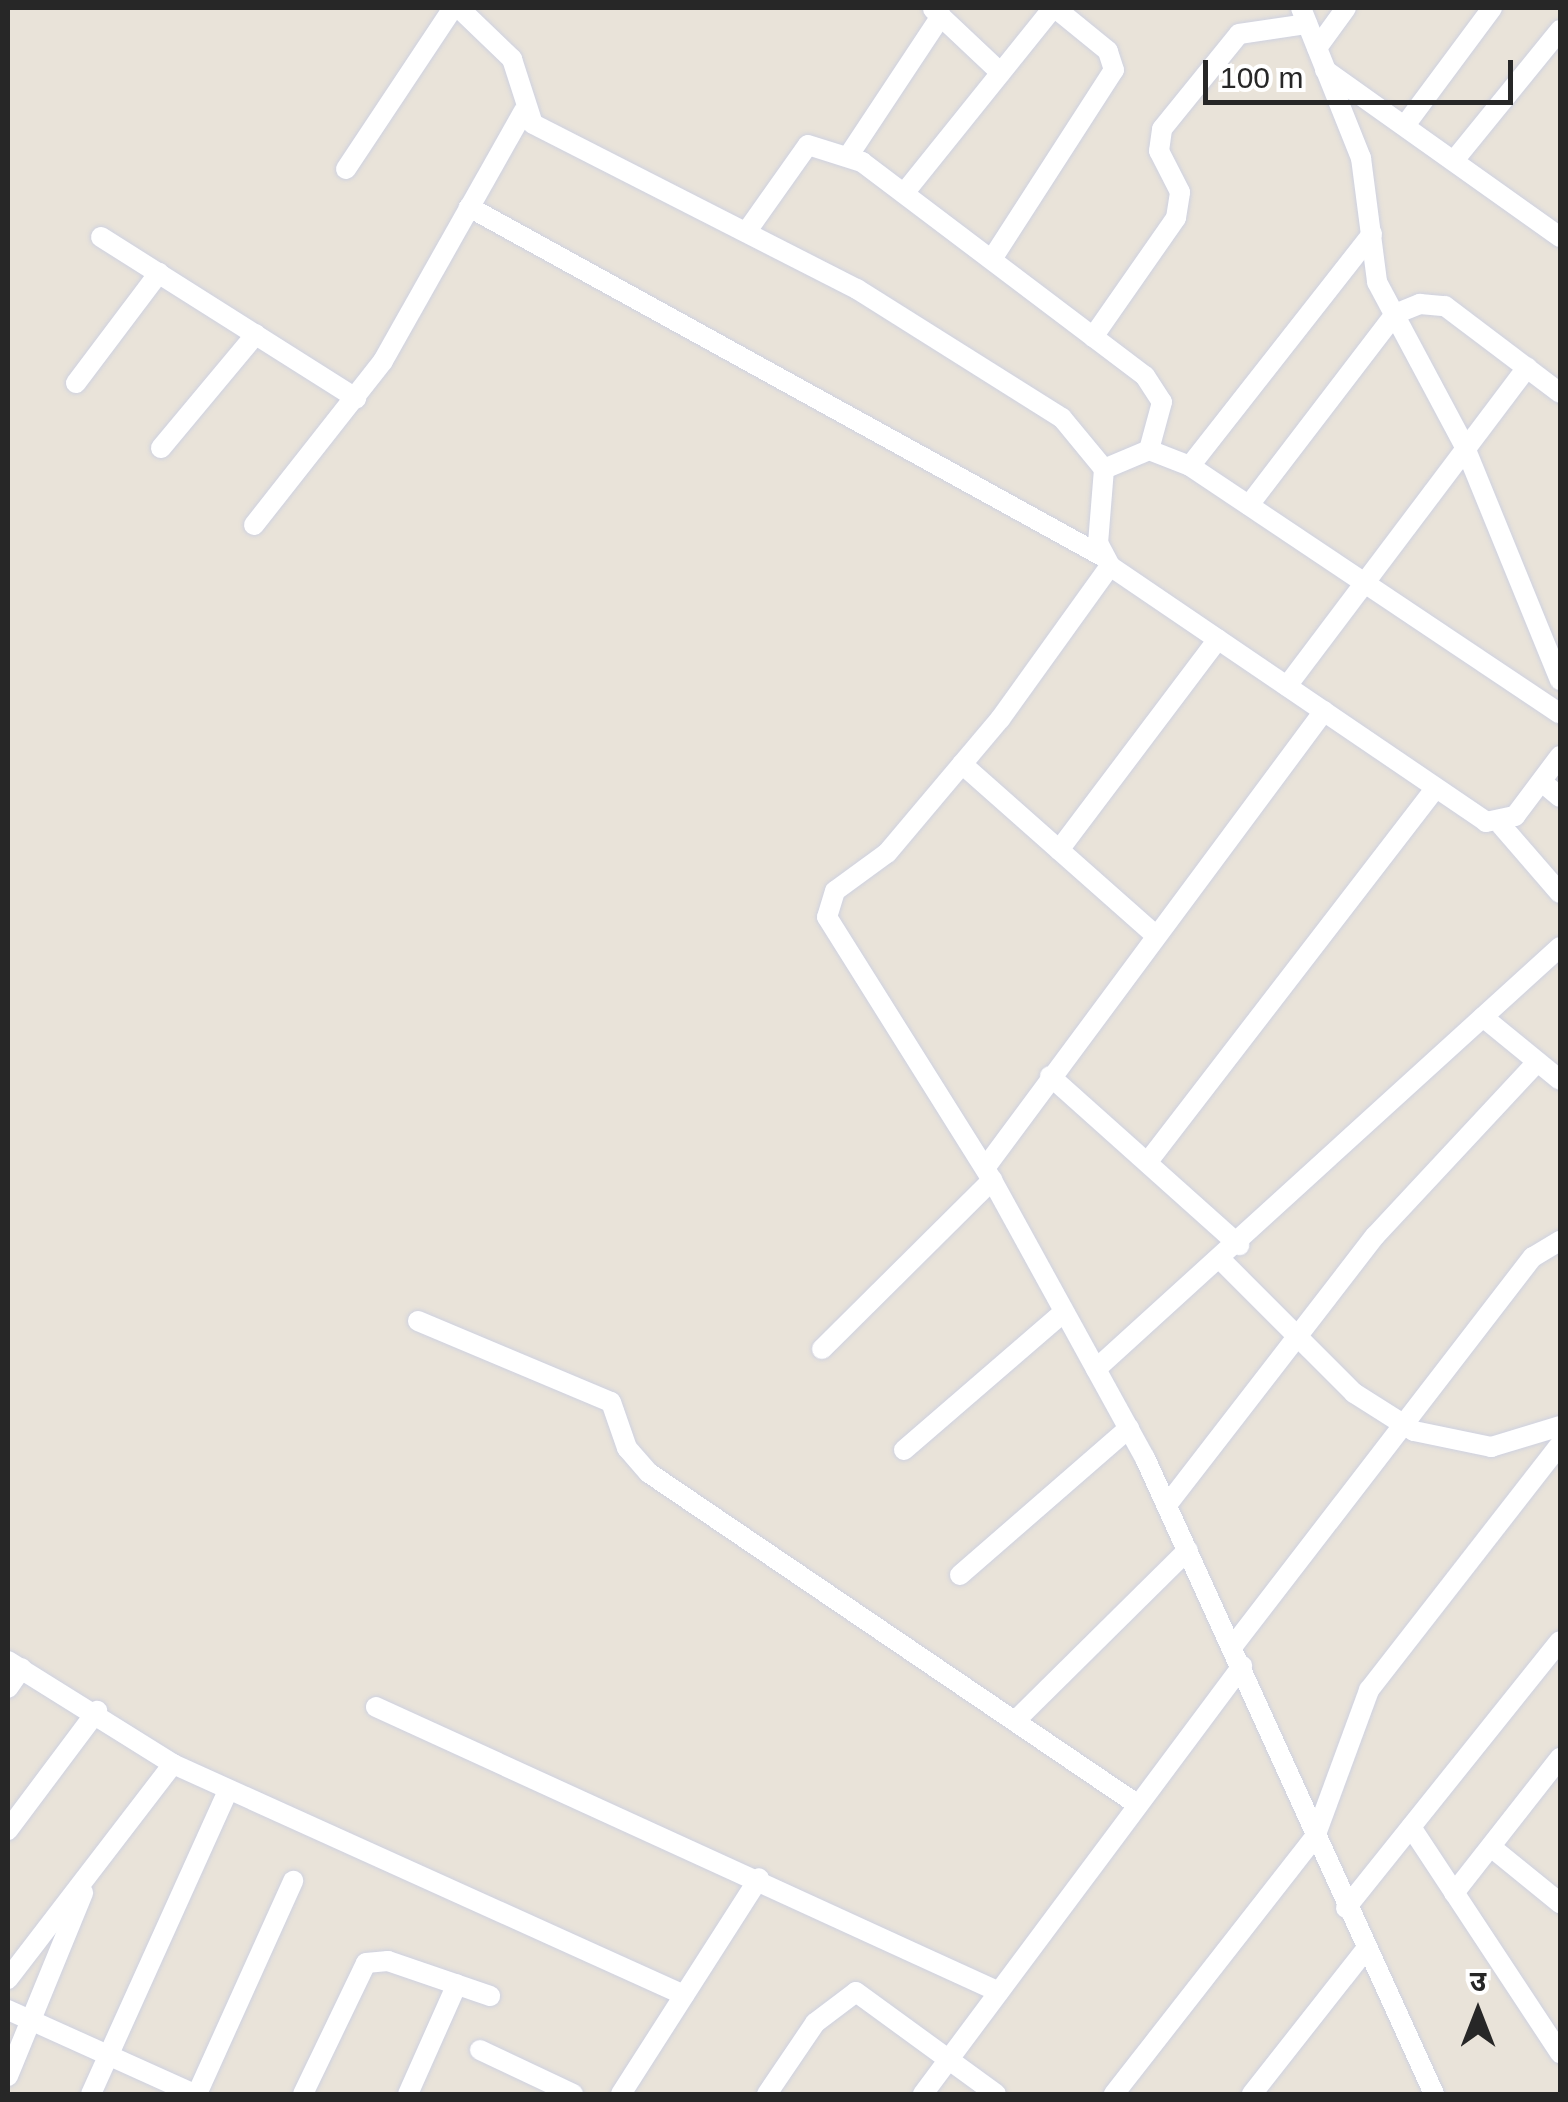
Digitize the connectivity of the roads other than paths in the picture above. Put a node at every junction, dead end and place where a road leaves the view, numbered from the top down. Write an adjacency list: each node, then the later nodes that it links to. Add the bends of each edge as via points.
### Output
1 (456, 8): 11 (street, via 512,59); 15 (street)
2 (1346, 8): 8 (street)
3 (1492, 8): 12 (street)
4 (1065, 11): 10 (street); 22 (street, via 1114,58 1111,80)
5 (936, 12): 10 (street); 13 (street)
6 (1304, 16): 8 (street); 26 (street, via 1239,34 1162,129 1160,150 1180,192 1176,218)
7 (1560, 30): 14 (street)
8 (1316, 48): 9 (street)
9 (1326, 70): 12 (street); 20 (street, via 1360,158)
10 (1001, 73): 16 (street)
11 (524, 110): 17 (street); 19 (street, via 546,132)
12 (1406, 124): 14 (street)
13 (849, 155): 16 (street); 19 (street, via 820,144 799,152)
14 (1456, 158): 18 (street)
15 (346, 170)
16 (905, 192): 22 (street)
17 (469, 207): 30 (street); 38 (street)
18 (1557, 226)
19 (747, 231): 35 (street, via 1062,418)
20 (1372, 234): 24 (street, via 1372,264); 34 (street)
21 (101, 238): 23 (street)
22 (992, 259): 26 (street)
23 (159, 274): 25 (street); 28 (street)
24 (1395, 314): 27 (street, via 1445,306); 31 (street); 36 (street)
25 (256, 334): 30 (street); 32 (street)
26 (1093, 337): 33 (street, via 1157,388)
27 (1527, 367): 29 (street); 31 (street)
28 (76, 382)
29 (1560, 393)
30 (356, 398): 37 (street)
31 (1464, 445): 39 (street); 41 (street)
32 (161, 448)
33 (1149, 450): 34 (street); 35 (street)
34 (1190, 466): 36 (street)
35 (1104, 469): 38 (street)
36 (1248, 505): 39 (street)
37 (254, 525)
38 (1106, 561): 40 (street); 46 (street)
39 (1362, 581): 42 (street); 44 (street)
40 (1218, 639): 42 (street); 51 (street)
41 (1560, 680)
42 (1287, 686): 43 (street)
43 (1324, 711): 48 (street); 53 (street)
44 (1560, 714)
45 (1560, 756): 47 (street)
46 (962, 764): 51 (street); 60 (street, via 887,852 835,891 827,917)
47 (1542, 782): 49 (street); 50 (street)
48 (1436, 788): 50 (street); 59 (street)
49 (1560, 797)
50 (1501, 824): 52 (street)
51 (1059, 850): 53 (street)
52 (1560, 894)
53 (1154, 935): 57 (street)
54 (1556, 958): 55 (street)
55 (1483, 1017): 56 (street); 62 (street)
56 (1537, 1062): 58 (street); 66 (street, via 1376,1236)
57 (1050, 1076): 59 (street); 60 (street)
58 (1560, 1080)
59 (1150, 1159): 62 (street)
60 (988, 1174): 64 (street); 67 (street)
61 (1560, 1241): 69 (street, via 1533,1257)
62 (1239, 1246): 63 (street)
63 (1221, 1260): 66 (street); 68 (street)
64 (1064, 1312): 68 (street); 73 (street)
65 (418, 1321): 83 (street, via 611,1402 627,1448 650,1473)
66 (1297, 1336): 69 (street, via 1354,1393); 74 (street)
67 (822, 1349)
68 (1096, 1369): 71 (street)
69 (1404, 1424): 70 (street, via 1440,1441 1491,1446); 78 (street)
70 (1560, 1426)
71 (1128, 1428): 74 (street); 76 (street)
72 (1560, 1445): 90 (street, via 1370,1690)
73 (904, 1450)
74 (1167, 1506): 75 (street)
75 (1188, 1550): 78 (street); 83 (street)
76 (960, 1575)
77 (1560, 1641): 88 (street)
78 (1237, 1656): 87 (street); 90 (street)
79 (15, 1664): 80 (street); 82 (street)
80 (8, 1688)
81 (376, 1707): 93 (street)
82 (97, 1711): 85 (street); 89 (street)
83 (1015, 1721): 87 (street)
84 (1560, 1758): 91 (street)
85 (173, 1764): 86 (street); 92 (street)
86 (228, 1791): 102 (street); 110 (street)
87 (1138, 1805): 101 (street)
88 (1411, 1827): 95 (street); 97 (street)
89 (8, 1830)
90 (1315, 1836): 97 (street); 122 (street)
91 (1490, 1847): 95 (street); 96 (street)
92 (93, 1868): 99 (street); 106 (street)
93 (759, 1878): 101 (street); 102 (street)
94 (292, 1881): 114 (street)
95 (1454, 1894): 105 (street)
96 (1560, 1903)
97 (1346, 1908): 98 (street)
98 (1366, 1949): 123 (street); 124 (street)
99 (8, 1979)
100 (456, 1984): 103 (street); 115 (street, via 388,1961 366,1963); 116 (street)
101 (999, 1992): 111 (street)
102 (684, 1995): 118 (street)
103 (490, 1996)
104 (8, 2010): 106 (street)
105 (1538, 2019): 107 (street); 109 (street)
106 (32, 2021): 110 (street); 112 (street)
107 (1560, 2038)
108 (480, 2050): 117 (street)
109 (1560, 2054)
110 (108, 2056): 113 (street); 114 (street)
111 (949, 2059): 119 (street, via 869,1995 845,1994); 120 (street); 121 (street)
112 (8, 2076)
113 (91, 2094)
114 (195, 2094)
115 (303, 2094)
116 (408, 2094)
117 (573, 2094)
118 (621, 2094)
119 (767, 2094)
120 (922, 2094)
121 (996, 2094)
122 (1114, 2094)
123 (1252, 2094)
124 (1434, 2094)

